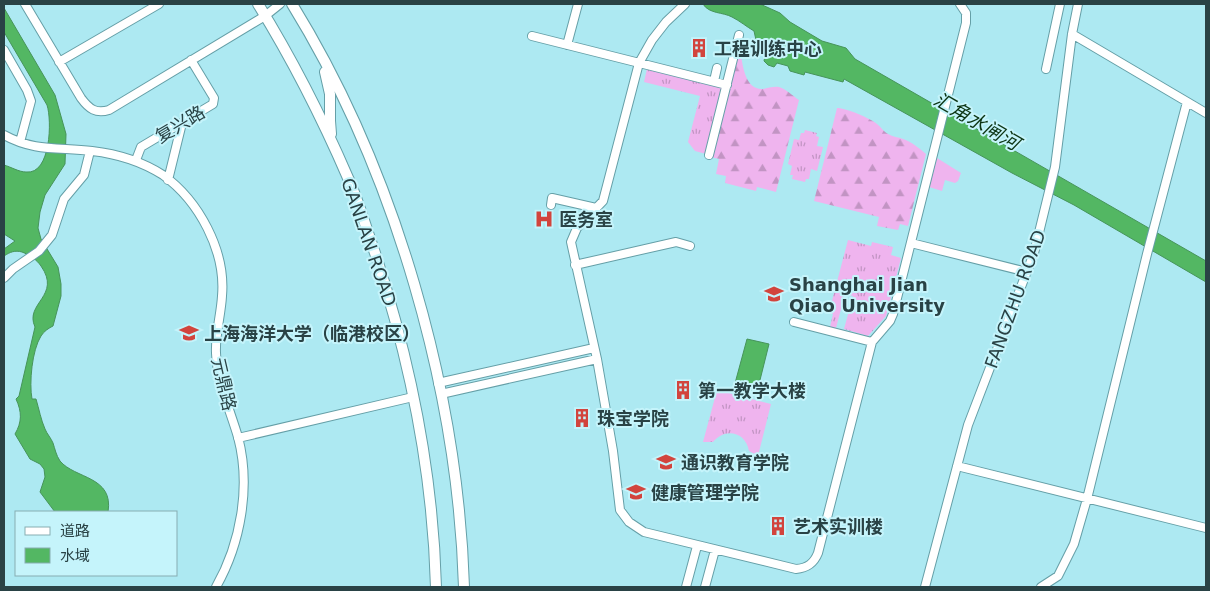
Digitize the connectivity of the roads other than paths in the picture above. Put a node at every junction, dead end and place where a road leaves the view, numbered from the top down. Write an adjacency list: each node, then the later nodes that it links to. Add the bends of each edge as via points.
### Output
1 (25, 4): 21 (street)
2 (159, 4): 21 (street)
3 (258, 4): 13 (main road, GANLAN ROAD)
4 (280, 4): 13 (street)
5 (293, 4): 13 (street); 19 (main road, GANLAN ROAD)
6 (578, 4): 17 (street)
7 (685, 4): 22 (street, via 666,22)
8 (960, 4): 12 (street)
9 (970, 4): 12 (street)
10 (1060, 4): 24 (street)
11 (1078, 4): 14 (street, FANGZHU ROAD)
12 (967, 15): 39 (street)
13 (265, 16): 20 (street); 32 (main road, GANLAN ROAD)
14 (1072, 34): 27 (street); 42 (street, FANGZHU ROAD, via 1055,167)
15 (739, 35): 26 (street)
16 (532, 36): 17 (street)
17 (567, 45): 22 (street)
18 (4, 50): 31 (street, via 31,101)
19 (318, 51): 32 (main road, via 330,94); 50 (main road, GANLAN ROAD, via 353,120 390,212 412,275)
20 (191, 60): 21 (street, via 102,112 86,105); 29 (street, 复兴路, via 214,101 210,107)
21 (59, 62)
22 (640, 63): 25 (street); 38 (street, via 603,201)
23 (717, 68): 25 (street)
24 (1046, 69)
25 (714, 81): 26 (street)
26 (727, 85): 34 (street)
27 (1187, 102): 28 (street); 55 (street)
28 (1206, 113)
29 (182, 123): 35 (street, 复兴路, via 141,147); 36 (street)
30 (4, 135): 31 (street)
31 (20, 142): 33 (street, 元鼎路, via 44,149)
32 (333, 145): 52 (main road, GANLAN ROAD, via 349,180 387,289)
33 (90, 151): 35 (street, 元鼎路); 43 (street, via 84,175 64,198 52,235 30,259)
34 (709, 155)
35 (136, 160): 36 (street, 元鼎路)
36 (168, 180): 53 (street, 元鼎路, via 187,196 202,219 218,259 222,293 216,352)
37 (551, 205): 38 (street, via 552,198)
38 (596, 208): 41 (street, via 573,236)
39 (911, 243): 42 (street); 45 (street, via 892,318)
40 (690, 246): 41 (street, via 676,242)
41 (575, 265): 46 (street)
42 (1027, 272): 54 (street, FANGZHU ROAD, via 968,425)
43 (4, 278)
44 (794, 322): 45 (street)
45 (872, 342): 58 (street, via 813,563 796,569)
46 (594, 348): 47 (street); 48 (street)
47 (552, 357): 49 (street); 50 (street)
48 (597, 359): 49 (street); 57 (street, via 620,510 629,522 644,532)
49 (555, 368): 51 (street)
50 (438, 383): 51 (main road, GANLAN ROAD)
51 (440, 394): 61 (main road, GANLAN ROAD, via 455,475)
52 (413, 397): 53 (street); 60 (main road, GANLAN ROAD, via 432,524)
53 (238, 438): 59 (street, 元鼎路, via 243,483 240,523 235,544)
54 (957, 466): 55 (street); 64 (street, FANGZHU ROAD)
55 (1087, 499): 56 (street); 65 (street, via 1074,544 1058,576)
56 (1206, 528)
57 (697, 546): 58 (street); 62 (street)
58 (714, 550): 63 (street)
59 (216, 587)
60 (436, 587)
61 (464, 587)
62 (686, 587)
63 (705, 587)
64 (925, 587)
65 (1041, 587)

